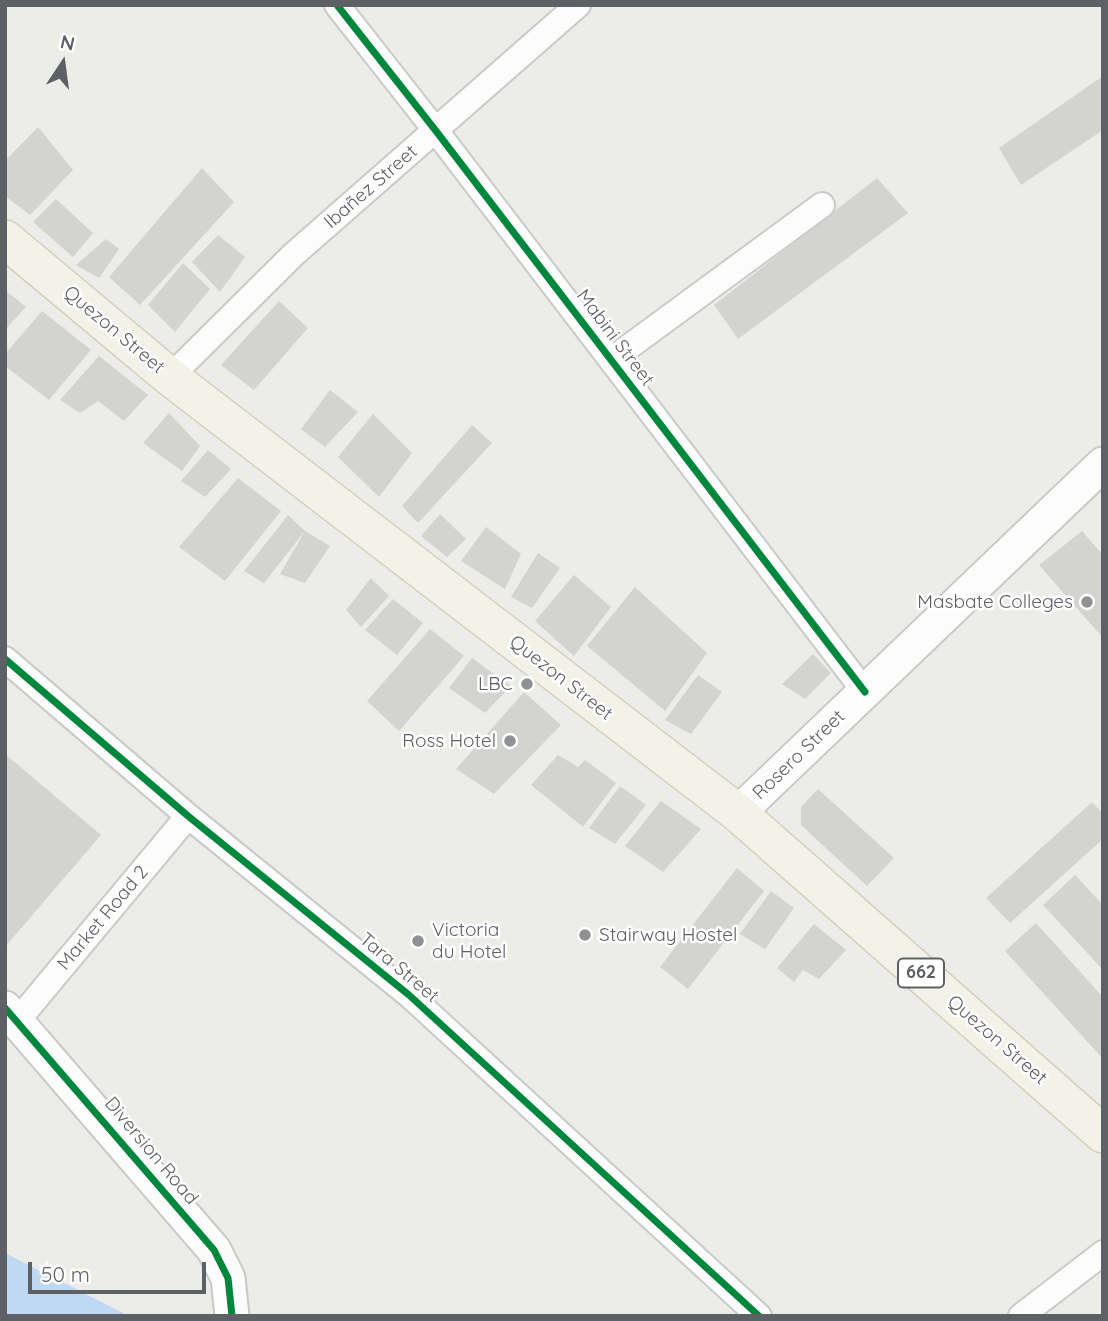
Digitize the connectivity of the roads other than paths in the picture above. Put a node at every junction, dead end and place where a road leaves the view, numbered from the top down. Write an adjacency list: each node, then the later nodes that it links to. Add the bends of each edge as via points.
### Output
1 (337, 5): 3 (street, Mabini Street)
2 (578, 5): 3 (street, Ibañez Street)
3 (436, 131): 6 (street, Mabini Street); 7 (street, Ibañez Street, via 293,255)
4 (822, 205): 6 (street)
5 (5, 239): 7 (main road, Quezon Street)
6 (611, 360): 10 (street, Mabini Street)
7 (170, 377): 11 (main road, Quezon Street)
8 (1103, 464): 10 (main road, Rosero Street)
9 (5, 659): 12 (street, Tara Street)
10 (865, 692): 11 (main road, Rosero Street)
11 (738, 813): 14 (main road, Quezon Street / 662)
12 (188, 816): 13 (street, Market Road 2); 17 (street, Tara Street, via 410,996)
13 (11, 1014): 16 (main road, Diversion Road, via 214,1250 228,1278)
14 (1103, 1134)
15 (1103, 1253): 18 (street)
16 (232, 1316)
17 (759, 1316)
18 (1021, 1316)

